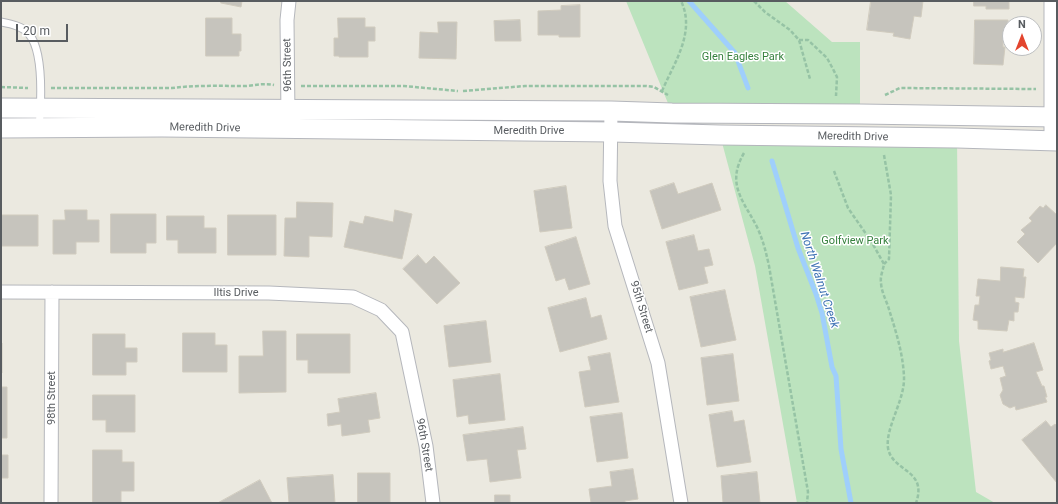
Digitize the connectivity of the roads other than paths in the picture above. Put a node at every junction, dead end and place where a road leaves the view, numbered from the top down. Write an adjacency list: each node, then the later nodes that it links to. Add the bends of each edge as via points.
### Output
1 (289, 1): 6 (street, 96th Street)
2 (1051, 1): 8 (street)
3 (1, 22): 5 (lane, via 15,24 28,33 35,42 39,60)
4 (1, 108): 5 (main road, Meredith Drive)
5 (40, 108): 6 (main road, Meredith Drive); 10 (lane)
6 (288, 110): 7 (main road, Meredith Drive); 11 (street, 96th Street)
7 (611, 111): 8 (main road, Meredith Drive); 12 (street, 95th Street)
8 (1054, 117): 13 (street)
9 (1, 128): 10 (main road, Meredith Drive)
10 (39, 128): 11 (main road, Meredith Drive)
11 (289, 130): 12 (main road, Meredith Drive)
12 (612, 132): 13 (main road, Meredith Drive); 19 (street, 95th Street, via 610,181 615,226 658,363)
13 (1054, 141)
14 (1, 292): 15 (street, Iltis Drive)
15 (52, 292): 16 (street, Iltis Drive, via 269,293 353,297 381,310 402,332); 17 (street, 98th Street)
16 (413, 388): 18 (street, 96th Street, via 426,446)
17 (51, 503)
18 (433, 503)
19 (681, 503)

